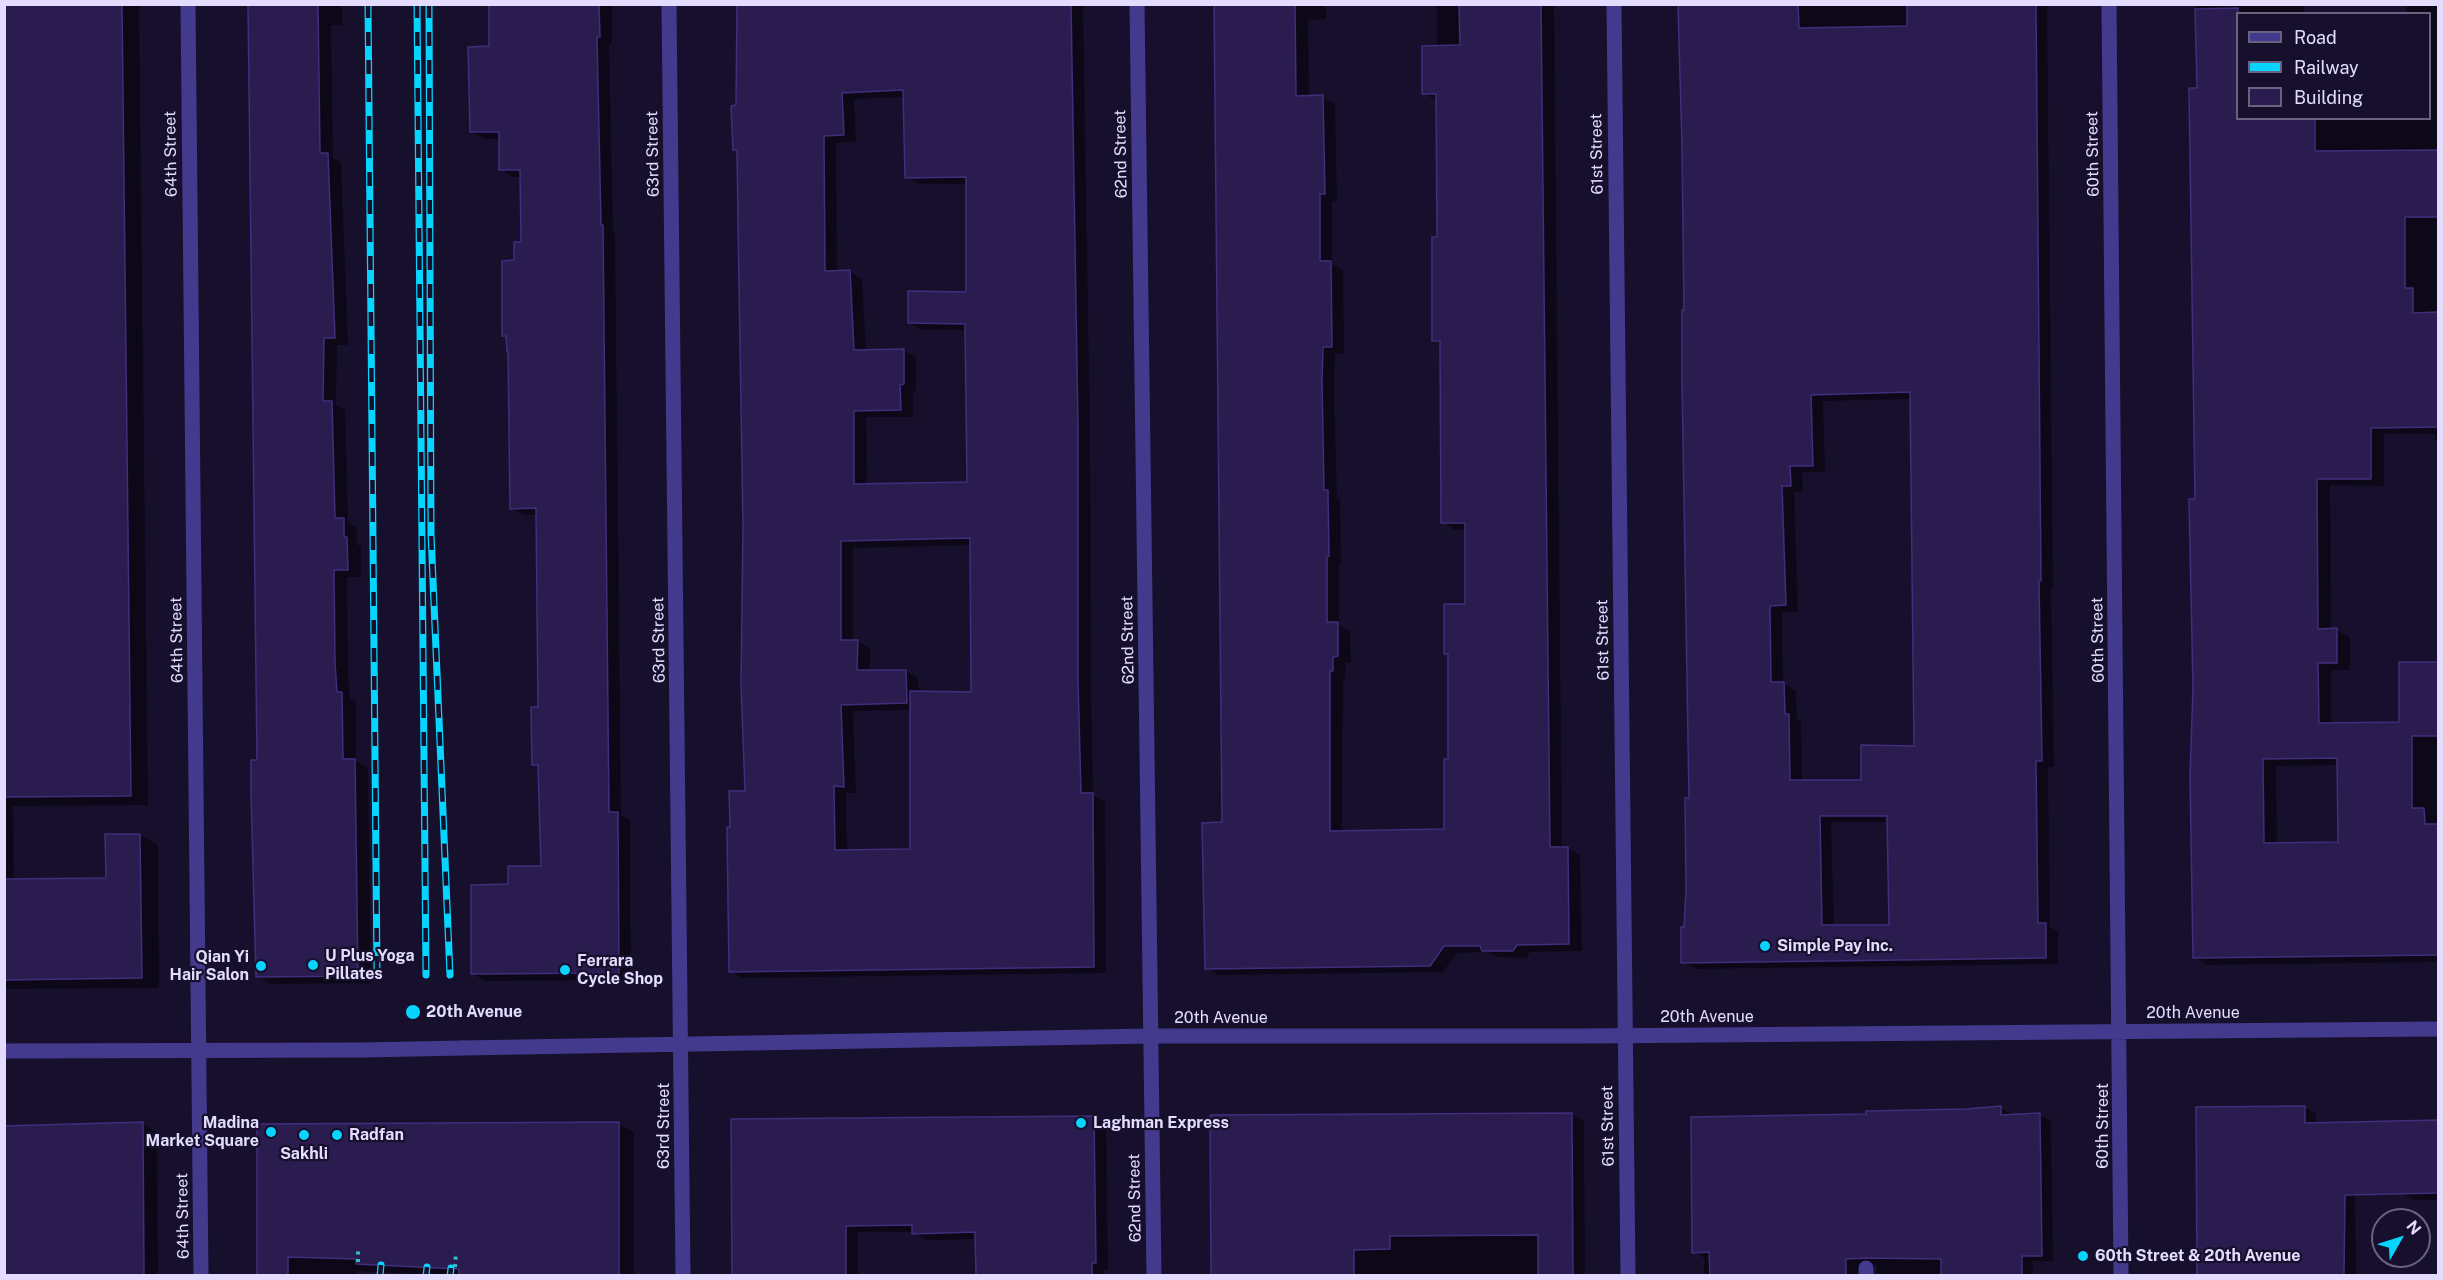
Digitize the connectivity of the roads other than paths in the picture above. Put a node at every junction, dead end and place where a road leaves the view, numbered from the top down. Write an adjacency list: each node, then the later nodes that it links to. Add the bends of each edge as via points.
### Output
1 (188, 4): 11 (street, 64th Street)
2 (669, 4): 10 (street, 63rd Street)
3 (1137, 4): 8 (street, 62nd Street)
4 (1614, 4): 9 (street, 61st Street)
5 (2109, 4): 7 (street, 60th Street)
6 (2439, 1029): 7 (street, 20th Avenue)
7 (2120, 1031): 9 (street, 20th Avenue); 17 (street, 60th Street)
8 (1152, 1036): 9 (street, 20th Avenue); 10 (street, 20th Avenue); 15 (street, 62nd Street)
9 (1625, 1036): 16 (street, 61st Street)
10 (681, 1045): 11 (street, 20th Avenue, bridge); 14 (street, 63rd Street)
11 (199, 1050): 12 (street, 20th Avenue); 13 (street, 64th Street)
12 (4, 1052)
13 (201, 1275)
14 (683, 1275)
15 (1154, 1275)
16 (1628, 1275)
17 (2121, 1275)

